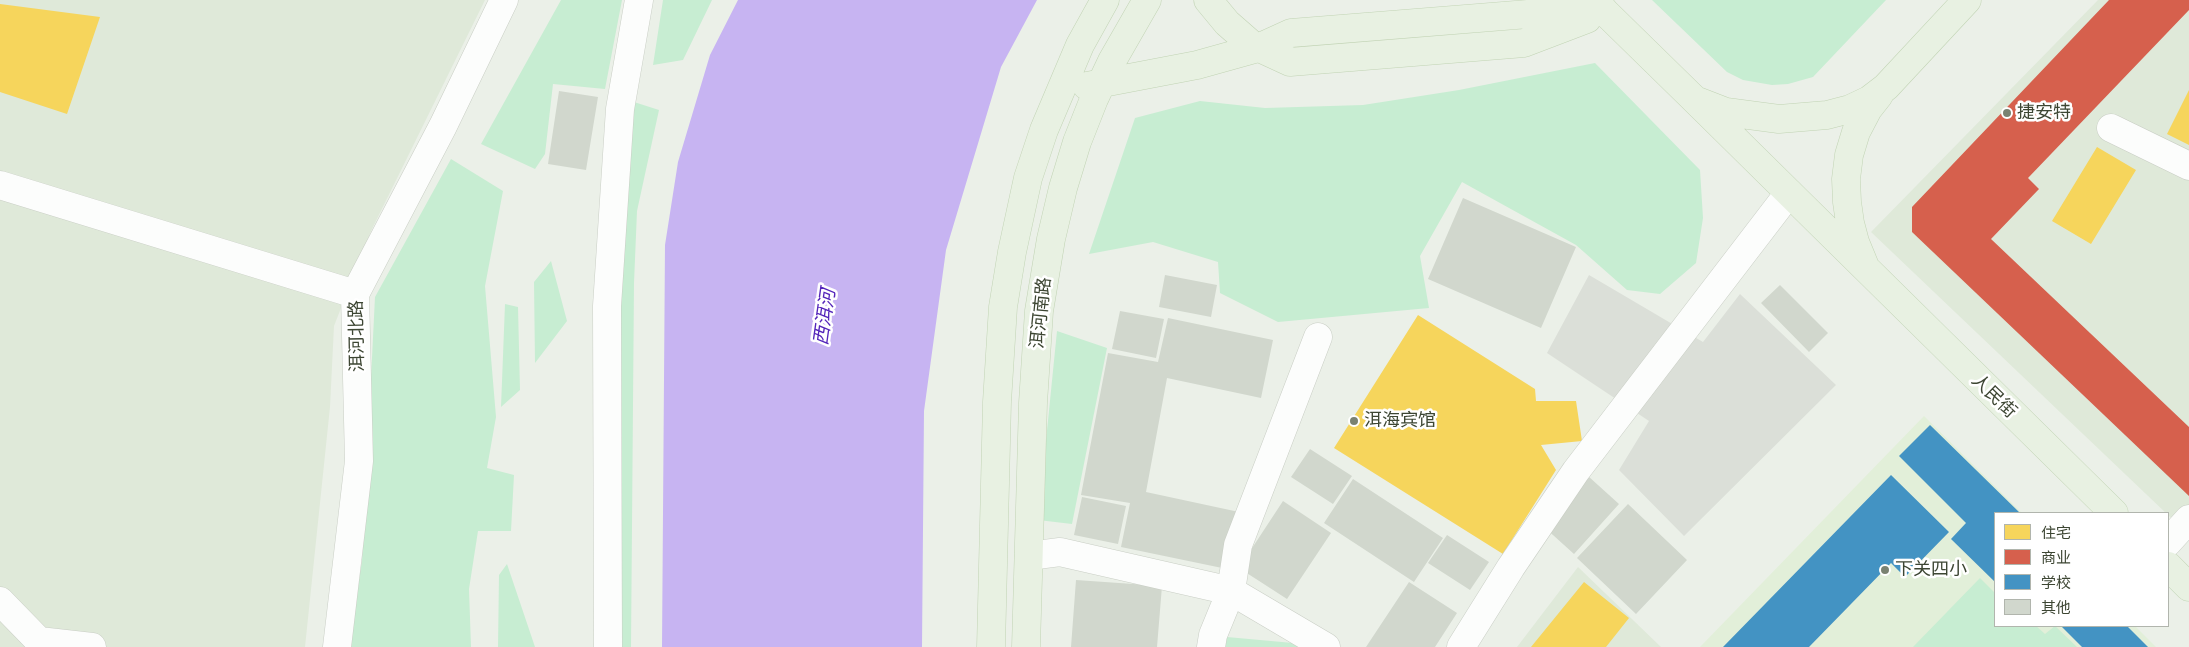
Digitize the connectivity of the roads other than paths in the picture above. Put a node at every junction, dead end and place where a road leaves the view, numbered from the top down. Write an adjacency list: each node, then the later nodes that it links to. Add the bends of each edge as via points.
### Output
1 (504, 0): 18 (street, 洱河北路, via 443,126)
2 (639, 0): 30 (street, via 620,109 607,306)
3 (1105, 0): 11 (main road, 洱河南路)
4 (1147, 0): 9 (main road, 洱河南路)
5 (1208, 0): 8 (main road, via 1226,23)
6 (1597, 4): 8 (main road, via 1524,43 1290,62); 12 (main road)
7 (1964, 4): 10 (main road)
8 (1258, 48): 9 (main road, via 1197,65)
9 (1102, 83): 11 (main road); 23 (main road, 洱河南路, via 1063,188 1039,311)
10 (1886, 87): 12 (main road, via 1855,107 1803,118 1745,116); 17 (main road, via 1868,109 1856,132 1846,179 1855,242)
11 (1059, 91): 31 (main road, 洱河南路, via 1028,178 1003,307)
12 (1695, 100): 16 (main road)
13 (2111, 128): 14 (street)
14 (2189, 166)
15 (0, 185): 18 (street)
16 (1789, 193): 17 (main road); 35 (street, via 1576,471)
17 (1875, 280): 20 (main road, 人民街)
18 (355, 294): 29 (street, 洱河北路, via 359,461)
19 (1318, 337): 26 (street, via 1238,545)
20 (2113, 512)
21 (2189, 519): 22 (street)
22 (2169, 541)
23 (1029, 556): 26 (street, via 1060,552); 32 (main road, 洱河南路)
24 (2169, 567): 25 (main road)
25 (2189, 588)
26 (1231, 591): 33 (street); 34 (street)
27 (0, 601): 28 (street, via 39,641)
28 (92, 647)
29 (338, 647)
30 (608, 647)
31 (990, 647)
32 (1026, 647)
33 (1211, 647)
34 (1326, 647)
35 (1461, 647)

